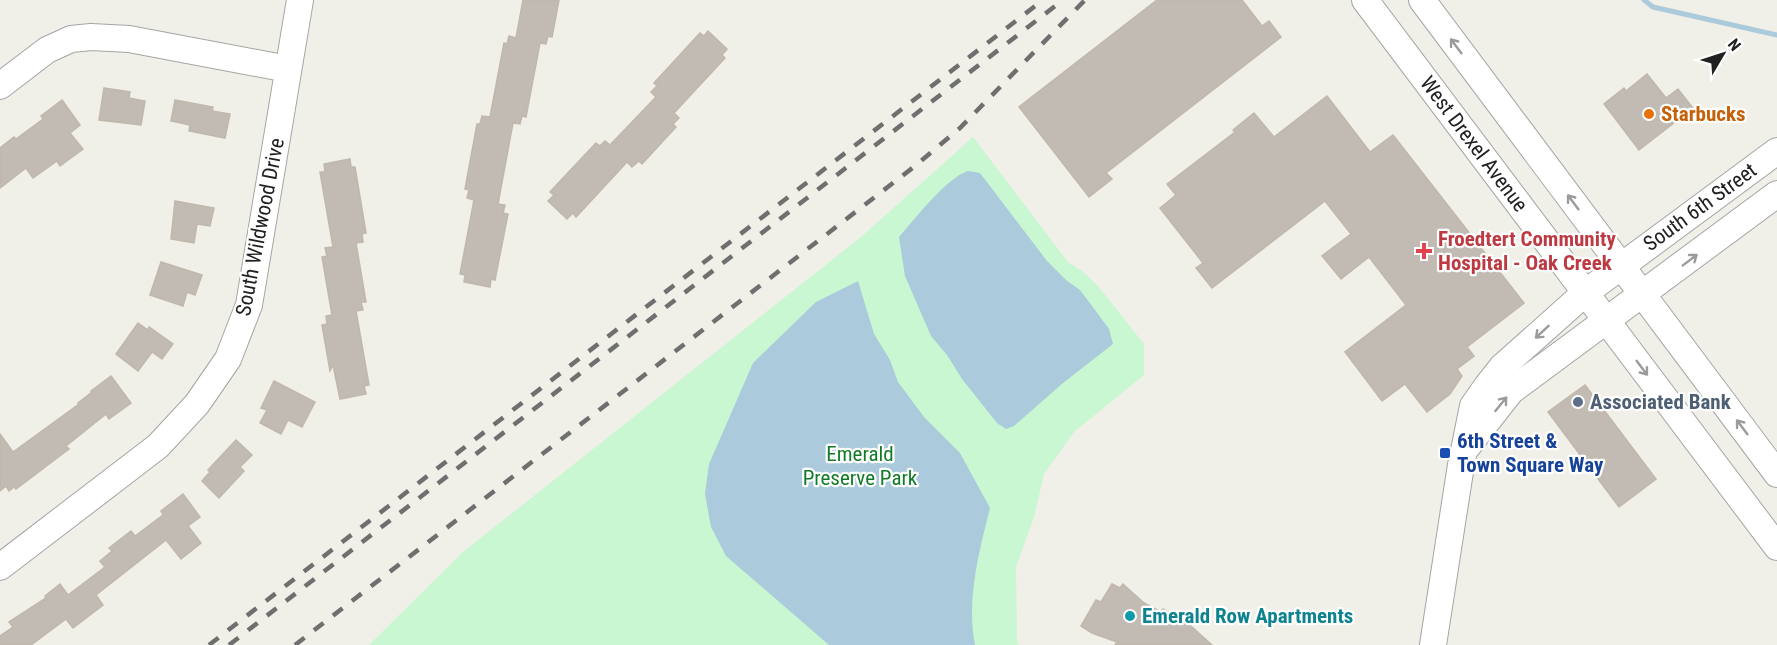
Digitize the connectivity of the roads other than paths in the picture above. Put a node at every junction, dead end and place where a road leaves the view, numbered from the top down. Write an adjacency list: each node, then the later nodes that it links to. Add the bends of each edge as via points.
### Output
1 (300, 0): 4 (street, South Wildwood Drive)
2 (1365, 0): 9 (street, West Drexel Avenue)
3 (1422, 0): 8 (street, West Drexel Avenue, one-way to 3)
4 (288, 69): 5 (street, via 129,39 91,37 71,39 47,50); 15 (street, South Wildwood Drive, via 249,305 228,359 197,404 158,446)
5 (0, 86)
6 (1777, 151): 8 (street, South 6th Street)
7 (1777, 194): 10 (street, South 6th Street, one-way to 7)
8 (1621, 266): 9 (street, South 6th Street); 10 (street, West Drexel Avenue)
9 (1586, 293): 11 (street, West Drexel Avenue); 12 (street, South 6th Street, one-way to 12, via 1502,367 1487,386 1473,406)
10 (1643, 295): 11 (street, South 6th Street); 13 (street, West Drexel Avenue, one-way to 10)
11 (1607, 322): 12 (street, South 6th Street, one-way to 11, via 1511,391); 14 (street, West Drexel Avenue, one-way to 14)
12 (1465, 449): 16 (street, South 6th Street)
13 (1777, 474)
14 (1777, 547)
15 (0, 567)
16 (1434, 645)

